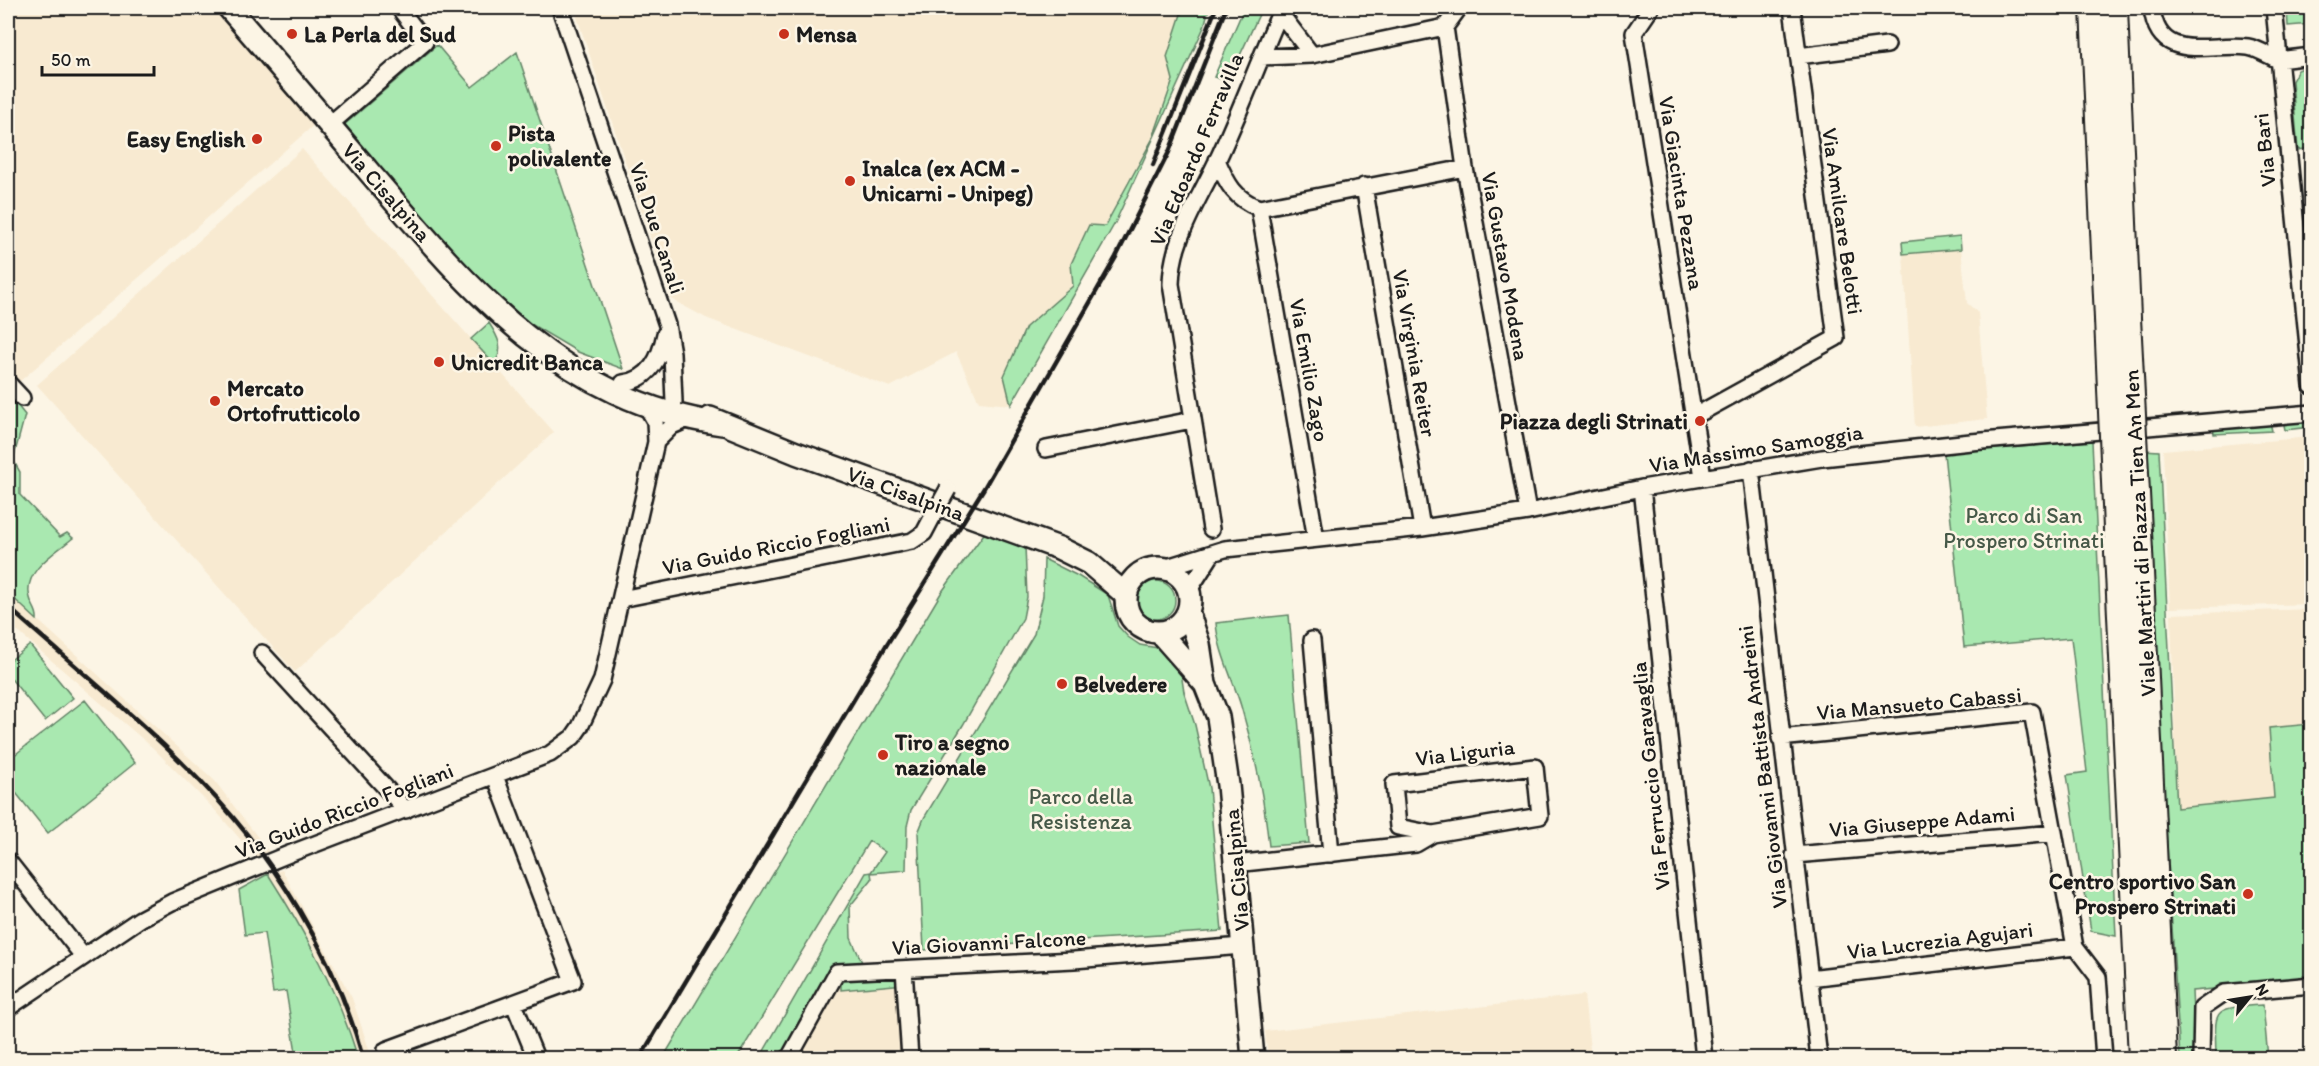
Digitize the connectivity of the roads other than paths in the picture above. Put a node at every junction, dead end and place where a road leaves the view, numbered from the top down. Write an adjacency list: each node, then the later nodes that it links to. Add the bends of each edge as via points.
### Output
1 (229, 8): 19 (main road, Via Cisalpina)
2 (399, 8): 19 (street, via 425,42)
3 (560, 8): 25 (street, Via Due Canali)
4 (1459, 8): 12 (street)
5 (1652, 8): 34 (street, Via Giacinta Pezzana, via 1634,33)
6 (1792, 8): 15 (street, Via Amilcare Belotti)
7 (2093, 8): 24 (highway, Viale Martiri di Piazza Tien An Men)
8 (2115, 8): 24 (highway, Viale Martiri di Piazza Tien An Men)
9 (2152, 8): 18 (street, via 2160,35 2174,44 2192,49 2249,46)
10 (2274, 8): 18 (street, Via Bari)
11 (1281, 10): 14 (street); 17 (street, Via Edoardo Ferravilla)
12 (1445, 27): 14 (street); 21 (street, Via Gustavo Modena)
13 (1887, 45): 15 (street)
14 (1312, 55): 17 (street)
15 (1798, 56): 34 (street, Via Amilcare Belotti, via 1836,338)
16 (2312, 56): 18 (street)
17 (1261, 57): 20 (street, Via Edoardo Ferravilla)
18 (2278, 60): 29 (street, Via Bari)
19 (329, 124): 26 (main road, Via Cisalpina, via 466,284 514,328)
20 (1218, 160): 23 (street, via 1234,193); 36 (street, Via Edoardo Ferravilla, via 1179,237 1171,266)
21 (1465, 168): 22 (street); 44 (street, Via Gustavo Modena)
22 (1364, 186): 23 (street); 45 (street, Via Virginia Reiter)
23 (1259, 208): 47 (street, Via Emilio Zago)
24 (2118, 318): 48 (highway, Viale Martiri di Piazza Tien An Men, bridge)
25 (667, 325): 28 (street, Via Due Canali, via 662,352 655,364 635,382); 31 (street, Via Due Canali)
26 (562, 360): 28 (main road, Via Cisalpina); 32 (main road, Via Cisalpina, via 594,384)
27 (8, 383): 30 (street)
28 (623, 383): 31 (main road, Via Cisalpina)
29 (2312, 387)
30 (22, 398)
31 (674, 402): 37 (main road, Via Cisalpina)
32 (645, 404): 35 (main road, Via Cisalpina); 38 (street, Via Guido Riccio Fogliani, via 655,421)
33 (2312, 413): 40 (street, Via Massimo Samoggia, via 1971,442)
34 (1693, 417): 41 (street)
35 (688, 418): 37 (main road, Via Cisalpina); 38 (street, via 672,426)
36 (1192, 420): 39 (street); 46 (street, Via Edoardo Ferravilla)
37 (723, 424): 50 (main road, Via Cisalpina, via 1059,548)
38 (656, 442): 54 (street, Via Guido Riccio Fogliani)
39 (1046, 449)
40 (1751, 469): 41 (street, Via Massimo Samoggia); 60 (street, Via Giovanni Battista Andreini)
41 (1703, 477): 42 (street, Via Massimo Samoggia)
42 (1642, 488): 44 (street, Via Massimo Samoggia); 82 (street, Via Ferruccio Garavaglia)
43 (948, 489): 54 (street, Via Guido Riccio Fogliani, bridge, via 924,532 912,541)
44 (1528, 512): 45 (street, Via Massimo Samoggia)
45 (1422, 528): 47 (street, Via Massimo Samoggia)
46 (1211, 530)
47 (1316, 539): 49 (street, Via Massimo Samoggia, via 1225,549)
48 (2129, 552): 85 (highway, Viale Martiri di Piazza Tien An Men); 86 (highway, Viale Martiri di Piazza Tien An Men)
49 (1212, 554): 51 (street, Via Massimo Samoggia); 52 (street)
50 (1089, 563): 51 (main road, Via Cisalpina); 53 (main road, Via Cisalpina)
51 (1154, 570): 52 (main road, via 1179,576); 53 (main road, via 1135,577)
52 (1189, 590): 55 (main road, Via Cisalpina)
53 (1126, 596): 56 (main road, Via Cisalpina, via 1128,614 1134,622)
54 (621, 599): 61 (street, Via Guido Riccio Fogliani, via 602,680 573,737 550,754)
55 (1188, 612): 56 (main road, via 1177,626); 59 (main road, Via Cisalpina, via 1199,644)
56 (1160, 633): 59 (main road, Via Cisalpina)
57 (1312, 640): 65 (street)
58 (262, 653): 62 (street)
59 (1205, 684): 68 (main road, Via Cisalpina, via 1218,717)
60 (1780, 738): 63 (street, Via Mansueto Cabassi, via 2032,712); 66 (street, Via Giovanni Battista Andreini)
61 (495, 776): 62 (street, Via Guido Riccio Fogliani); 75 (street, via 573,981)
62 (406, 810): 71 (street, Via Guido Riccio Fogliani, via 172,902)
63 (2054, 833): 66 (street, Via Giuseppe Adami); 70 (street, Via Mansueto Cabassi)
64 (1434, 834): 64 (street, Via Liguria, via 1540,816 1535,767 1394,784 1398,827); 65 (street, Via Liguria, via 1416,844)
65 (1331, 854): 68 (street, Via Liguria)
66 (1794, 855): 73 (street, Via Giovanni Battista Andreini)
67 (8, 861): 71 (street)
68 (1235, 864): 69 (main road, Via Cisalpina)
69 (1242, 946): 72 (street, Via Giovanni Falcone); 81 (main road, Via Cisalpina)
70 (2075, 947): 73 (street, Via Lucrezia Agujari); 84 (street, Via Mansueto Cabassi, via 2098,977)
71 (83, 956): 76 (street, Via Guido Riccio Fogliani)
72 (904, 969): 79 (street, Via Giovanni Falcone, via 837,972); 80 (street)
73 (1809, 978): 83 (street, Via Giovanni Battista Andreini)
74 (2312, 985): 87 (street, via 2224,993 2202,1008)
75 (514, 1004): 77 (street); 78 (street)
76 (8, 1008)
77 (386, 1050)
78 (536, 1059)
79 (789, 1059)
80 (910, 1059)
81 (1253, 1059)
82 (1704, 1059)
83 (1819, 1059)
84 (2104, 1059)
85 (2141, 1059)
86 (2164, 1059)
87 (2201, 1059)

